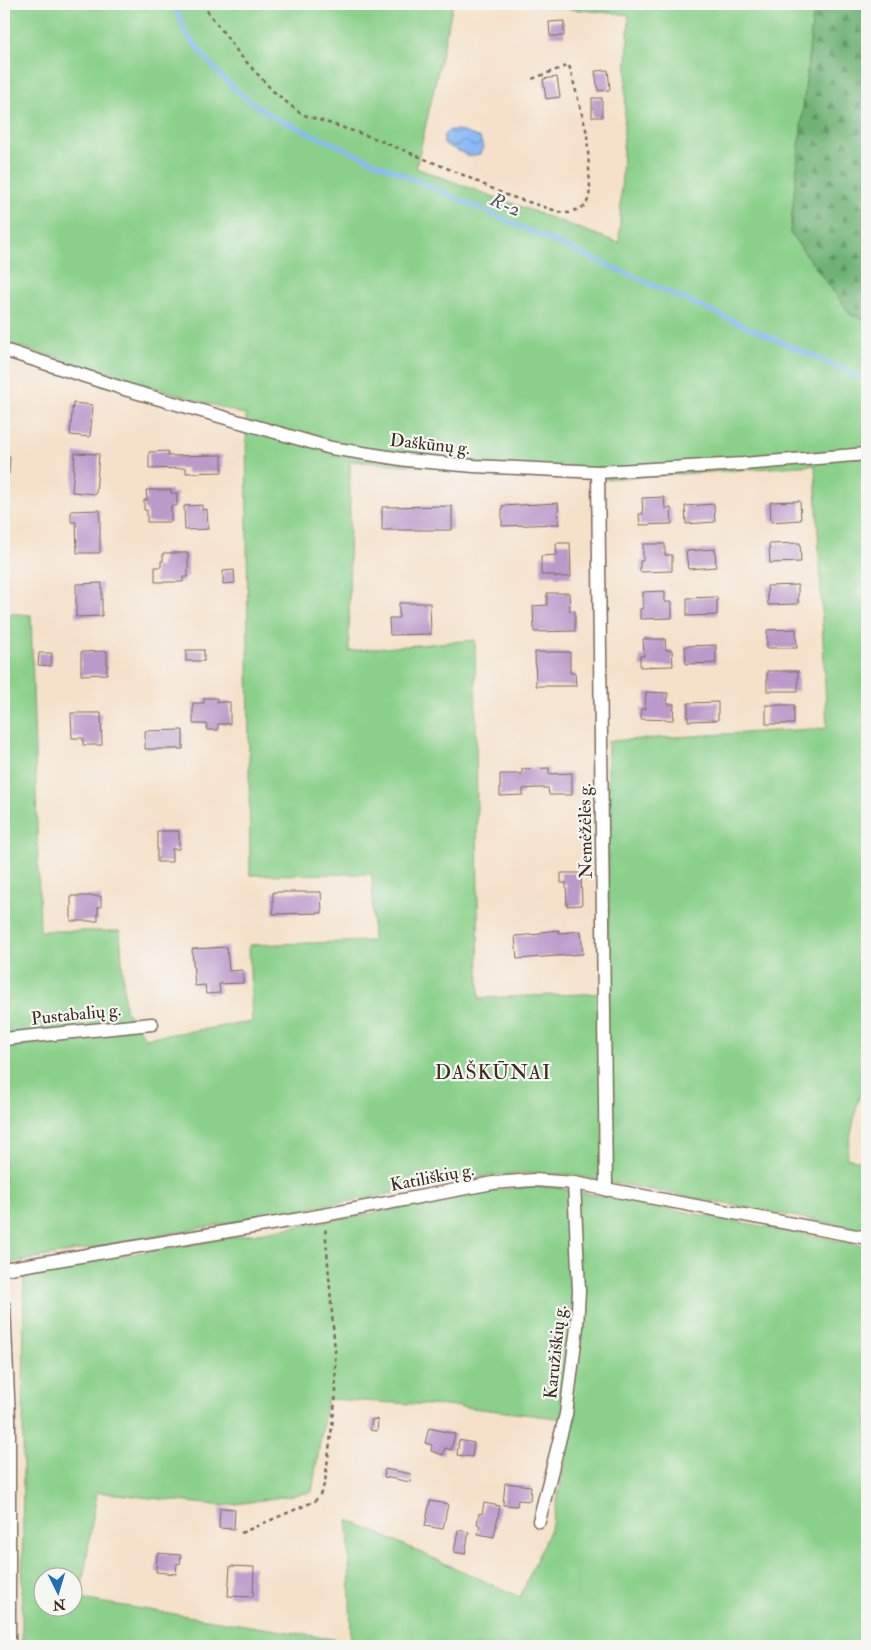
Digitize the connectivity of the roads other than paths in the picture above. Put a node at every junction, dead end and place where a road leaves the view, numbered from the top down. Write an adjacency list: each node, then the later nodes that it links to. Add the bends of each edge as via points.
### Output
1 (4, 350): 3 (street, Daškūnų g., via 128,390 331,448 407,460)
2 (867, 454): 3 (street, Daškūnų g.)
3 (598, 472): 7 (street, Nemėžėlės g.)
4 (152, 1024): 5 (street, Pustabalių g.)
5 (4, 1039)
6 (574, 1183): 7 (street, Katiliškių g.); 9 (street, Katiliškių g., via 534,1180 493,1183); 11 (street, Karužiškių g., via 580,1291 577,1327 566,1414)
7 (606, 1190): 8 (street, Katiliškių g.)
8 (867, 1238)
9 (4, 1269)
10 (4, 1306): 12 (street, via 9,1418)
11 (539, 1521)
12 (9, 1646)

